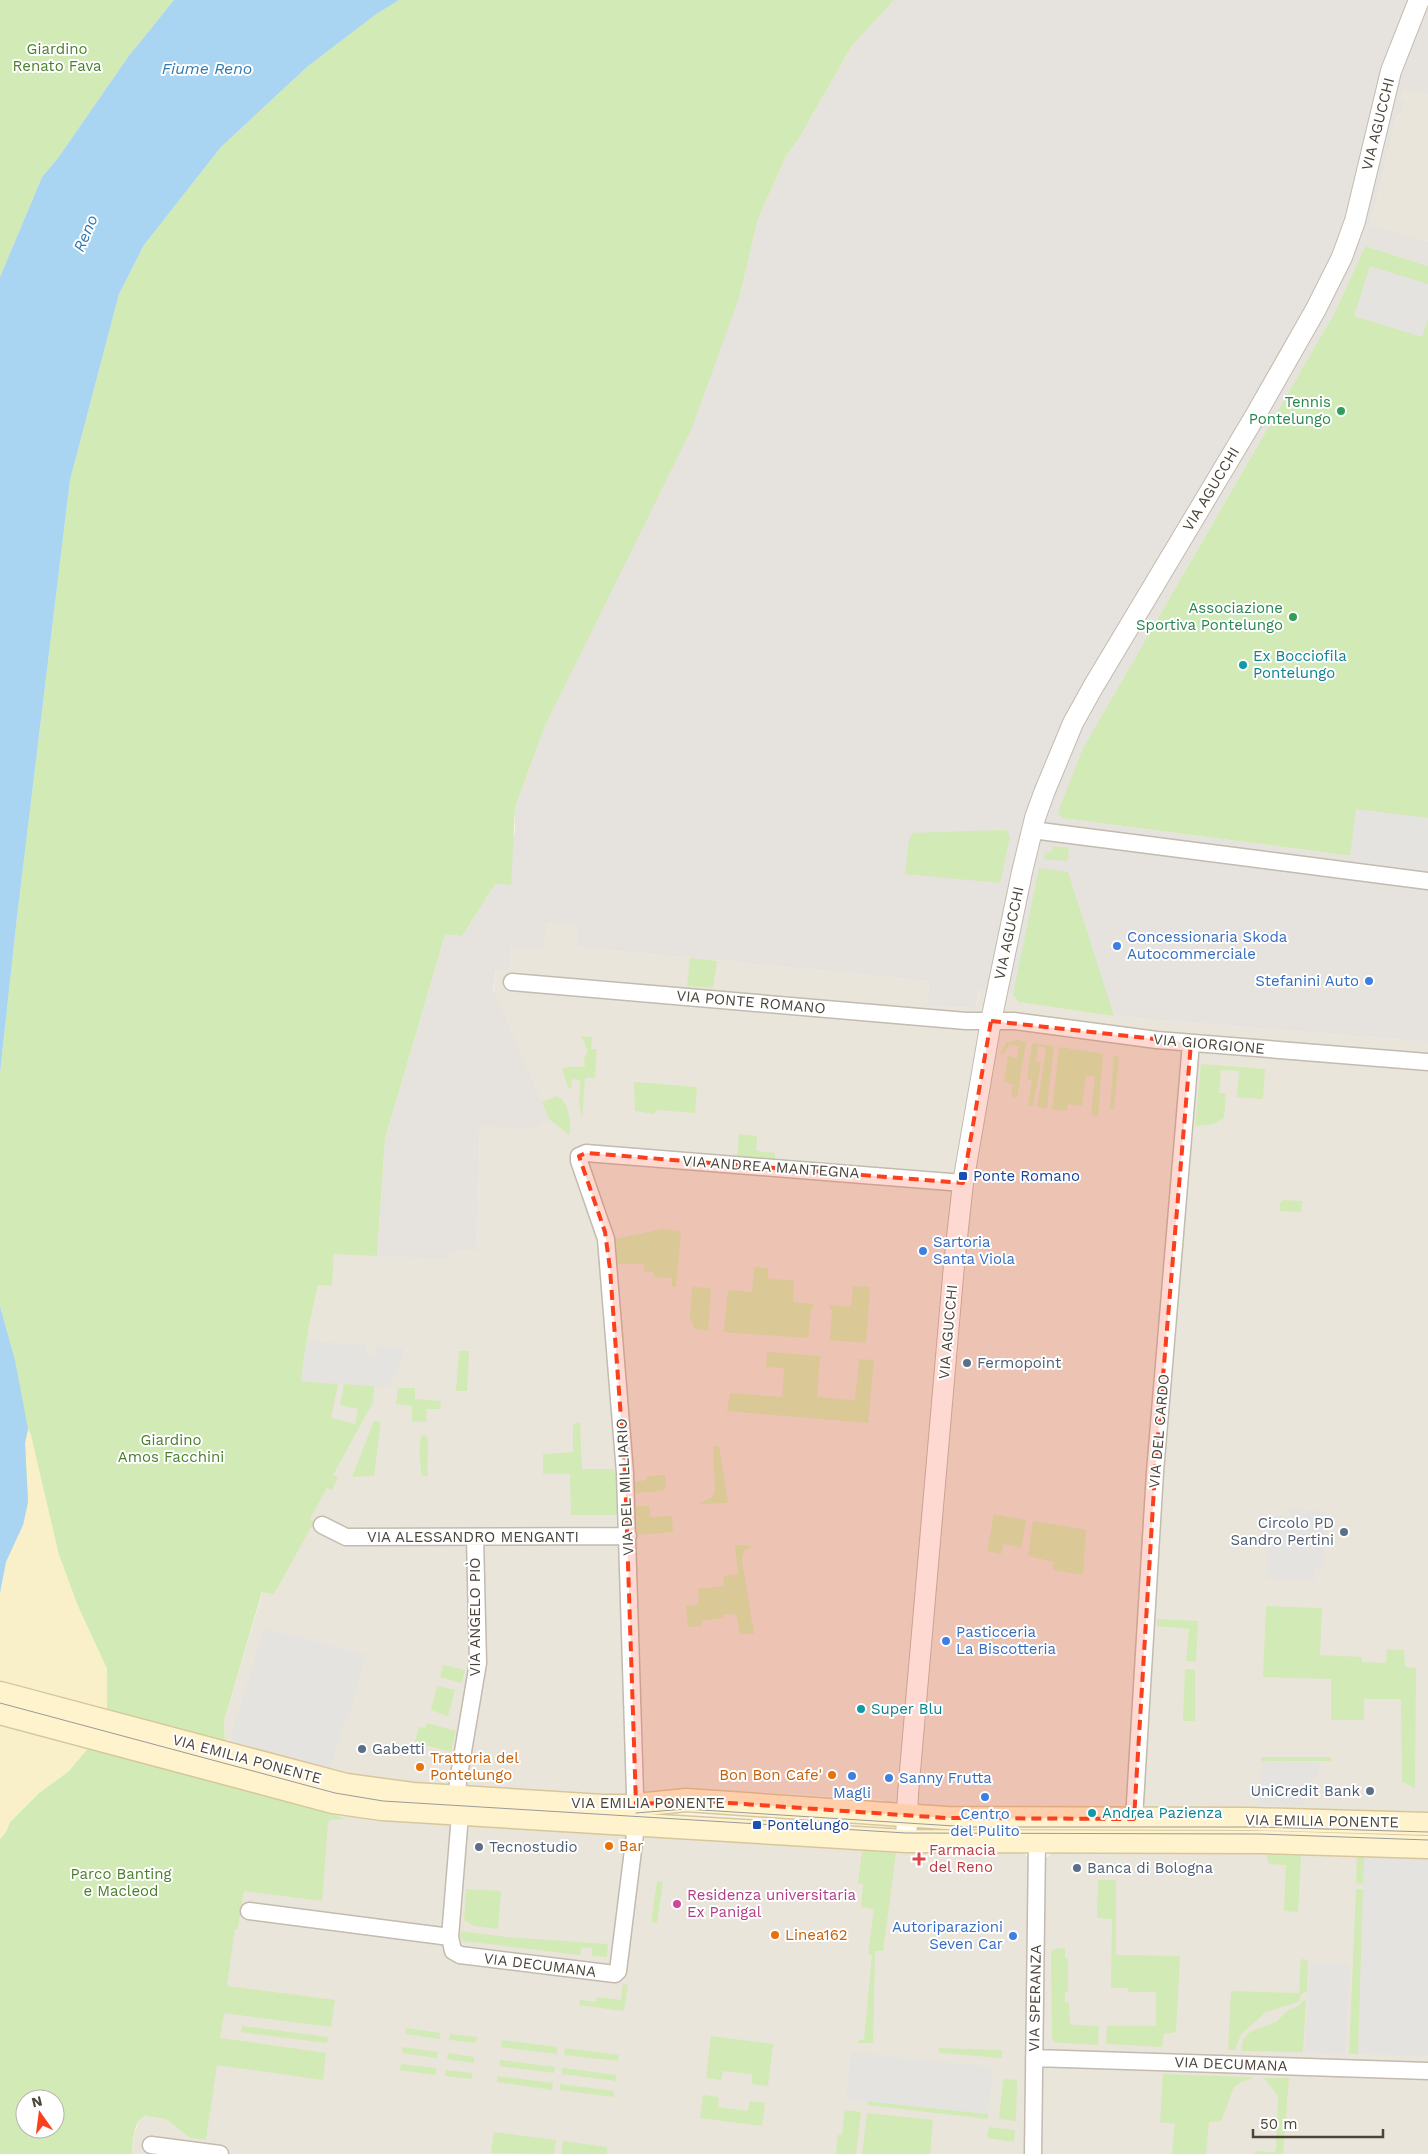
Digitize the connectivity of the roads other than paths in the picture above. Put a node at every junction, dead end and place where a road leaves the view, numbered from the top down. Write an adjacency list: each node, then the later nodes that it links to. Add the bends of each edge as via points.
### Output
1 (1419, 0): 2 (street, VIA AGUCCHI, via 1392,71 1355,221 1342,257 1254,418 1092,686 1064,743)
2 (1032, 830): 3 (street); 5 (street, VIA AGUCCHI)
3 (1428, 881)
4 (512, 982): 5 (street, VIA PONTE ROMANO)
5 (991, 1021): 6 (street, VIA GIORGIONE, via 1014,1021); 9 (street, VIA AGUCCHI)
6 (1191, 1043): 7 (street, VIA GIORGIONE); 19 (street, VIA DEL CARDO, via 1155,1472)
7 (1428, 1062)
8 (580, 1154): 9 (street, VIA ANDREA MANTEGNA); 11 (street, VIA DEL MILLIARIO, via 579,1161 606,1240 617,1352)
9 (963, 1183): 17 (street, VIA AGUCCHI)
10 (322, 1525): 12 (street, VIA ALESSANDRO MENGANTI, via 346,1537)
11 (628, 1536): 12 (street, VIA ALESSANDRO MENGANTI); 18 (street, VIA DEL MILLIARIO)
12 (475, 1537): 16 (street, VIA ANGELO PIÒ, via 478,1663)
13 (0, 1693): 15 (main road, VIA EMILIA PONENTE)
14 (0, 1713): 15 (main road, VIA EMILIA PONENTE)
15 (336, 1793): 16 (main road, VIA EMILIA PONENTE, via 382,1810)
16 (458, 1806): 18 (main road, VIA EMILIA PONENTE, via 603,1806); 25 (street)
17 (907, 1815): 18 (main road, VIA EMILIA PONENTE, via 686,1800); 19 (main road, VIA EMILIA PONENTE, via 984,1820); 21 (street, VIA AGUCCHI)
18 (636, 1816): 21 (main road, VIA EMILIA PONENTE); 25 (street, VIA DECUMANA, via 618,1971 615,1974 460,1955 451,1948)
19 (1134, 1819): 20 (main road, VIA EMILIA PONENTE)
20 (1428, 1824)
21 (906, 1841): 22 (main road, VIA EMILIA PONENTE)
22 (1037, 1842): 23 (main road, VIA EMILIA PONENTE, via 1266,1842); 26 (street, VIA SPERANZA)
23 (1428, 1847)
24 (249, 1911): 25 (street)
25 (450, 1937)
26 (1034, 2058): 27 (street, VIA DECUMANA); 30 (street, VIA SPERANZA)
27 (1428, 2071)
28 (151, 2145): 29 (street)
29 (220, 2154)
30 (1033, 2154)

